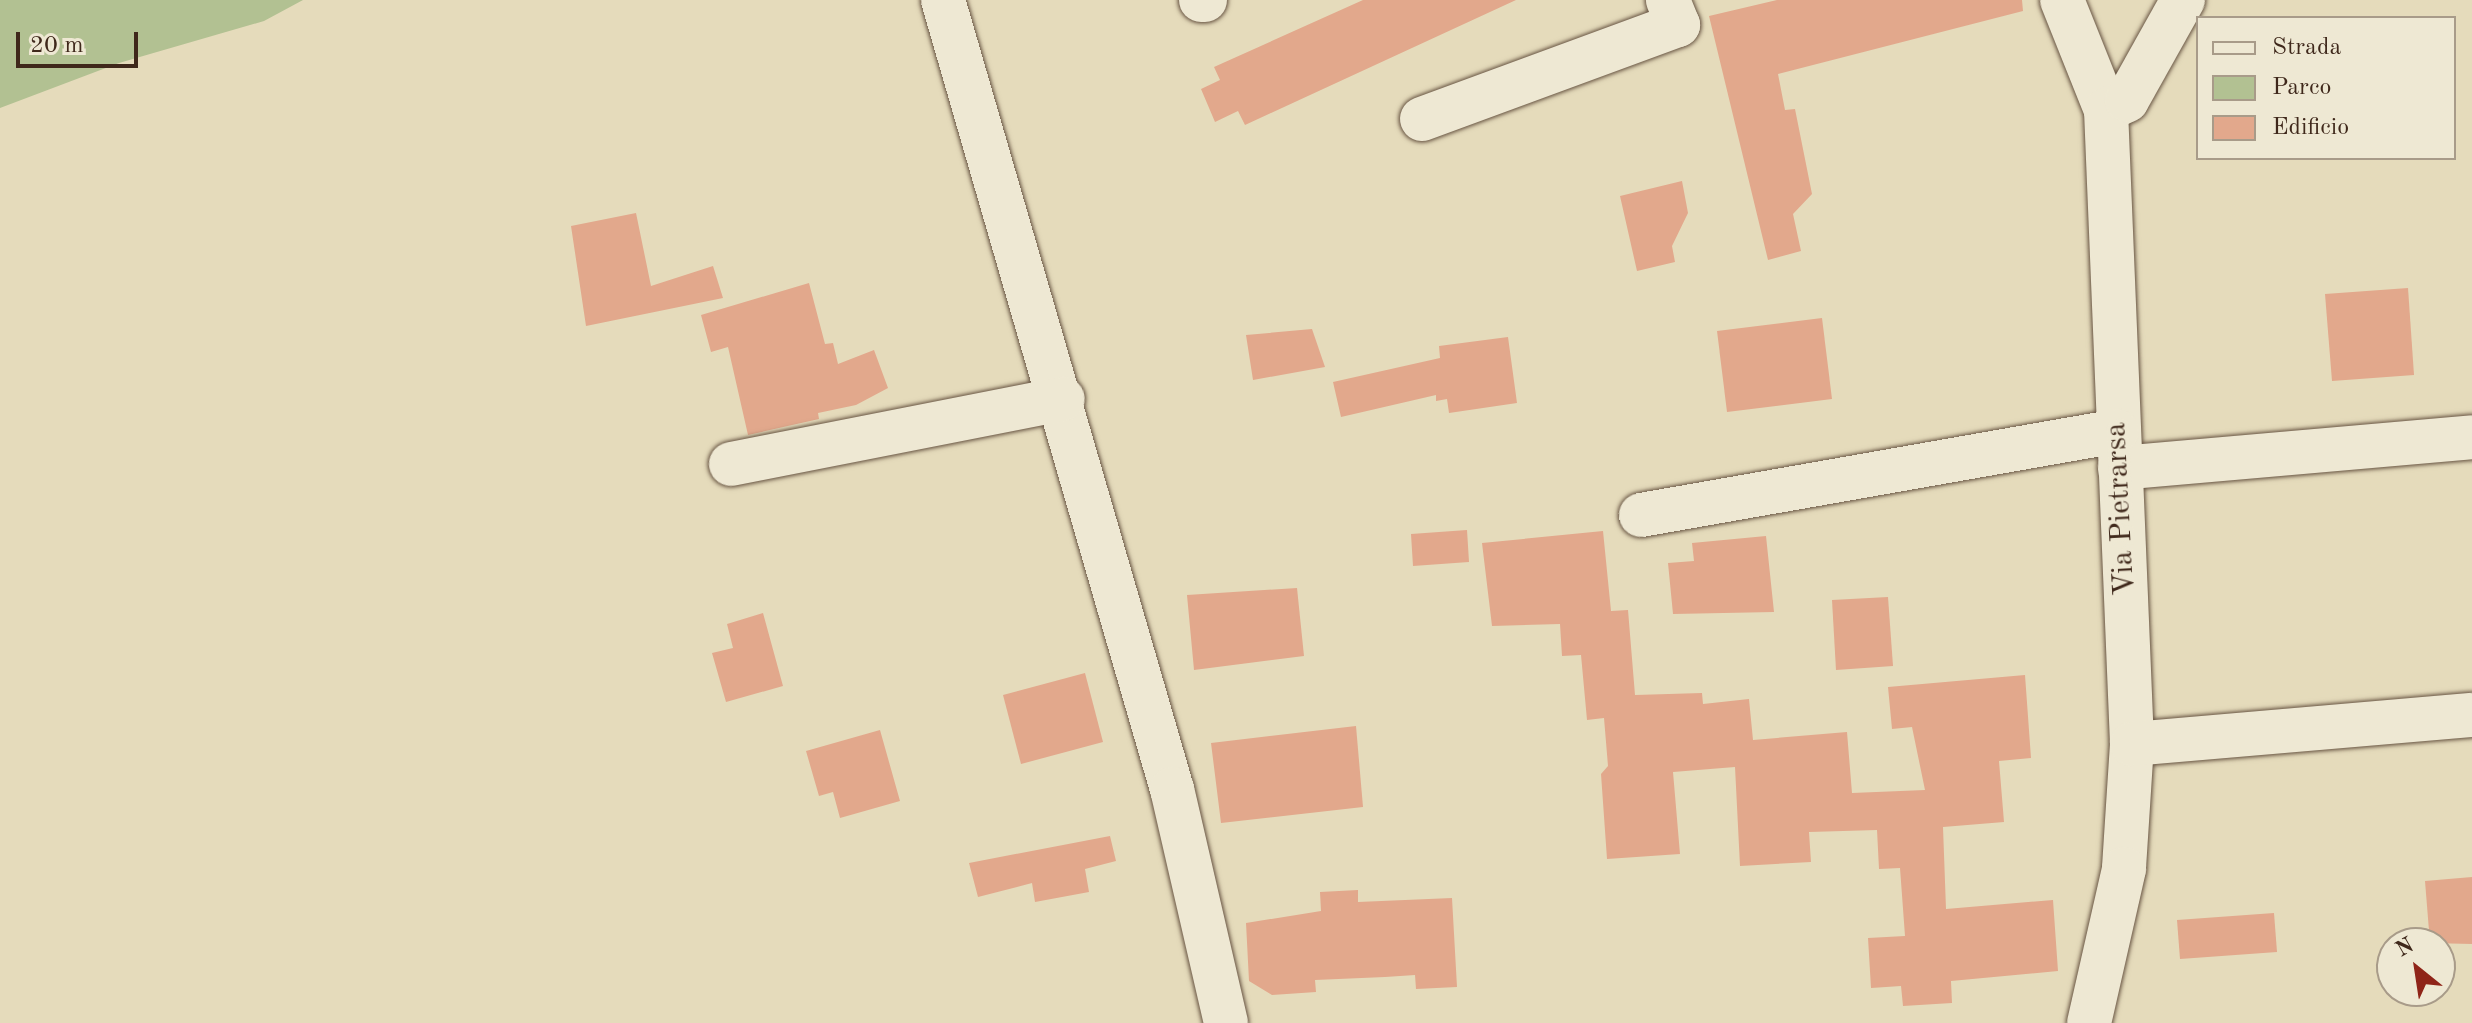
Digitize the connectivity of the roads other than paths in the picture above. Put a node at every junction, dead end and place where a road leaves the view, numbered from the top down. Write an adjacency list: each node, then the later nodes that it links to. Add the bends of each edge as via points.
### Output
1 (943, 0): 7 (street)
2 (1668, 0): 6 (street, via 1678,25)
3 (2062, 0): 5 (street, Via Pietrarsa)
4 (2183, 0): 5 (street, via 2127,100)
5 (2106, 110): 9 (street, Via Pietrarsa)
6 (1422, 119)
7 (1063, 399): 10 (street); 14 (street, via 1203,903)
8 (2472, 437): 9 (street)
9 (2119, 450): 11 (street); 13 (street, Via Pietrarsa)
10 (731, 464)
11 (1641, 515)
12 (2472, 715): 13 (street)
13 (2132, 744): 15 (street, Via Pietrarsa, via 2124,869)
14 (1226, 1023)
15 (2089, 1023)

